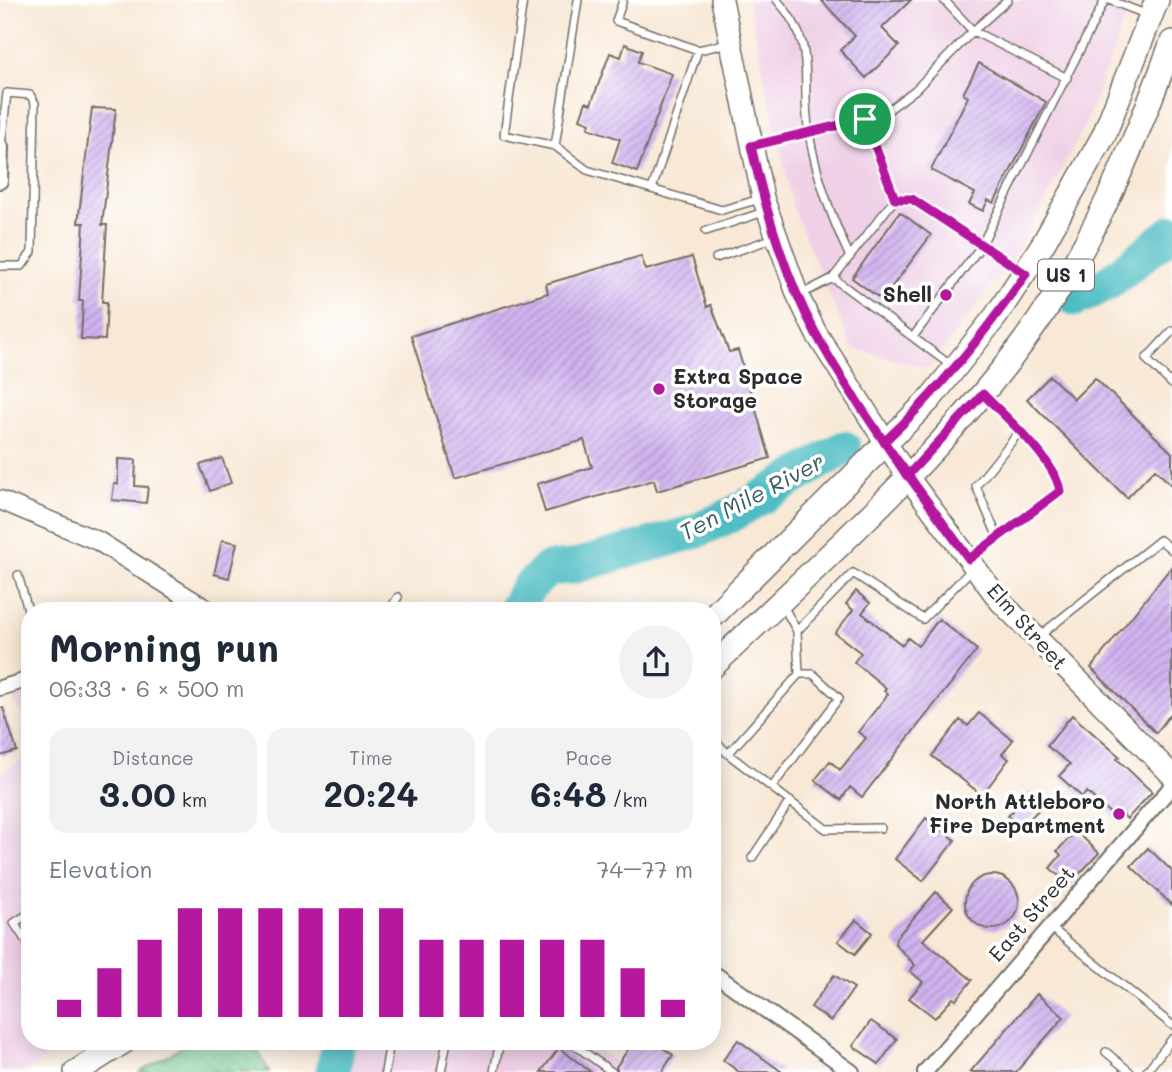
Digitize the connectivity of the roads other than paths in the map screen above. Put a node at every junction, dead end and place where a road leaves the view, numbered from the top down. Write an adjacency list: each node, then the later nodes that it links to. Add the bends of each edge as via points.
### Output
1 (523, 0): 17 (lane, via 505,135)
2 (578, 0): 17 (lane)
3 (623, 0): 13 (lane, via 616,21)
4 (722, 0): 12 (main road, Elm Street)
5 (777, 0): 16 (lane, via 797,25 806,50)
6 (944, 0): 10 (lane)
7 (1008, 0): 10 (lane)
8 (1107, 0): 9 (lane); 14 (lane)
9 (1154, 8): 30 (main road, US 1, via 1104,135)
10 (973, 31): 14 (lane); 15 (lane, via 915,90 883,114)
11 (1172, 42): 37 (main road, US 1, via 1123,170 1095,224 1026,340)
12 (730, 43): 13 (lane); 18 (main road, Elm Street)
13 (698, 50): 21 (lane)
14 (1067, 78): 26 (lane)
15 (865, 119): 16 (lane); 22 (lane)
16 (809, 132): 18 (lane); 27 (lane, via 835,226)
17 (555, 145): 21 (lane, via 587,170)
18 (751, 146): 23 (main road, Elm Street)
19 (1, 147): 20 (street); 29 (lane, via 7,93 30,95 35,103 32,252 22,266)
20 (0, 181)
21 (652, 189): 23 (lane, via 722,210)
22 (895, 199): 26 (lane, via 912,199); 27 (lane)
23 (765, 204): 24 (lane); 25 (main road, Elm Street)
24 (706, 230)
25 (776, 237): 28 (lane); 32 (main road, Elm Street)
26 (981, 246): 30 (lane); 34 (lane)
27 (850, 257): 31 (lane)
28 (716, 258)
29 (0, 266)
30 (1026, 274): 35 (main road, US 1)
31 (832, 278): 32 (lane); 34 (lane)
32 (798, 296): 39 (main road, Elm Street)
33 (1172, 331): 36 (lane, via 1146,359)
34 (913, 337): 35 (lane)
35 (956, 369): 39 (main road, US 1)
36 (1172, 384)
37 (983, 394): 38 (lane); 40 (main road, US 1)
38 (1020, 431): 42 (lane, via 976,486); 42 (lane, via 1058,478 1060,491)
39 (884, 442): 40 (main road, Elm Street); 51 (main road, US 1)
40 (907, 476): 44 (main road, Elm Street); 47 (main road, US 1)
41 (0, 500): 49 (street, via 98,541)
42 (998, 538): 44 (lane)
43 (1172, 550): 53 (lane, via 1160,540)
44 (972, 563): 52 (lane, via 923,619 853,573); 53 (main road, Elm Street)
45 (18, 575): 48 (lane)
46 (398, 597): 50 (lane)
47 (781, 600): 52 (lane); 54 (main road, US 1)
48 (26, 602)
49 (195, 602)
50 (395, 602)
51 (721, 608)
52 (797, 631): 55 (lane)
53 (1036, 639): 60 (main road, Elm Street)
54 (721, 658)
55 (799, 674): 59 (lane); 62 (lane, via 813,674 839,698)
56 (21, 681): 57 (street)
57 (0, 688)
58 (721, 747): 59 (lane)
59 (728, 754): 62 (lane)
60 (1172, 775)
61 (1172, 786): 67 (street, East Street)
62 (772, 787): 63 (lane)
63 (790, 801): 64 (lane, via 826,829); 65 (lane)
64 (881, 828)
65 (752, 858)
66 (21, 919): 68 (lane, via 14,923)
67 (1050, 926): 70 (lane); 84 (street, East Street)
68 (21, 934)
69 (721, 978): 83 (street)
70 (1172, 1026)
71 (1172, 1040): 86 (lane)
72 (94, 1050): 78 (main road)
73 (389, 1050): 79 (lane)
74 (445, 1050): 80 (lane)
75 (498, 1050): 81 (lane)
76 (581, 1050): 82 (lane)
77 (1106, 1052): 85 (lane)
78 (76, 1072)
79 (386, 1072)
80 (441, 1072)
81 (494, 1072)
82 (612, 1072)
83 (852, 1072)
84 (925, 1072)
85 (1130, 1072)
86 (1146, 1072)

